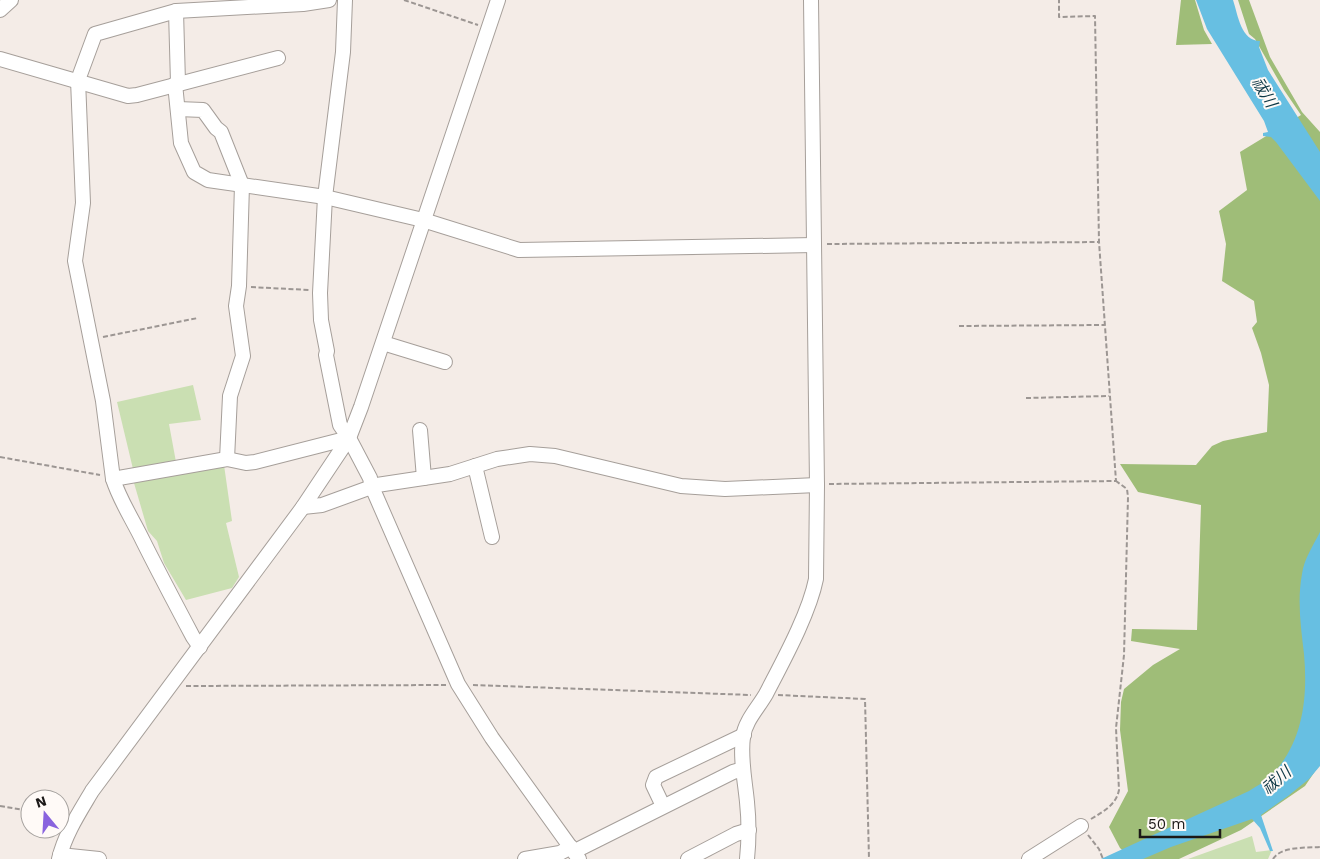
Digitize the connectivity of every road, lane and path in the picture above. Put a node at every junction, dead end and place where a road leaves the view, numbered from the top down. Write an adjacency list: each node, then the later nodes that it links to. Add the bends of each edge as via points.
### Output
1 (10, 0): 8 (street)
2 (329, 0): 9 (street)
3 (344, 0): 17 (street, via 343,52)
4 (404, 0): 10 (path)
5 (498, 0): 10 (street)
6 (811, 0): 20 (street)
7 (1059, 0): 19 (path, via 1059,17 1095,16)
8 (0, 10)
9 (176, 11): 13 (street, via 95,34); 14 (street)
10 (488, 28): 18 (street)
11 (278, 58): 14 (street)
12 (0, 59): 13 (street)
13 (78, 80): 14 (street, via 128,96); 26 (street, via 83,203 76,261)
14 (176, 84): 15 (street)
15 (178, 109): 16 (street, via 203,110 221,132); 16 (street, via 181,143 194,172 208,180)
16 (242, 185): 17 (street); 21 (street)
17 (326, 198): 18 (street); 22 (street)
18 (423, 220): 20 (street, via 519,250); 27 (street)
19 (1098, 242): 20 (path); 24 (path)
20 (814, 245): 39 (street)
21 (239, 286): 22 (path); 34 (street, via 236,306 243,356 230,396)
22 (320, 290): 32 (street, via 326,355 340,425)
23 (198, 318): 26 (path)
24 (1104, 325): 25 (path); 29 (path)
25 (959, 326)
26 (91, 340): 36 (street)
27 (383, 343): 28 (street); 32 (street)
28 (445, 362)
29 (1110, 396): 30 (path); 38 (path)
30 (1026, 398)
31 (420, 430): 37 (street)
32 (349, 438): 34 (street, via 255,462); 40 (street); 41 (street)
33 (0, 458): 36 (path)
34 (227, 459): 36 (street)
35 (475, 466): 37 (street); 39 (street, via 506,457 542,454 681,486 725,489); 42 (street)
36 (113, 477): 43 (street, via 152,561)
37 (424, 478): 40 (street)
38 (1116, 481): 39 (path); 52 (path, via 1127,489 1128,497 1124,655 1116,728 1119,790 1118,798 1111,806)
39 (817, 485): 46 (street, via 814,589)
40 (372, 487): 41 (street, via 322,505); 44 (street)
41 (303, 507): 43 (street)
42 (492, 537)
43 (200, 647): 45 (street)
44 (458, 684): 45 (path); 46 (path); 55 (street, via 492,738)
45 (170, 686): 56 (street, via 92,791 70,829)
46 (765, 695): 47 (street, via 748,721); 61 (path, via 865,699)
47 (744, 735): 48 (street); 50 (street, via 656,777 653,785)
48 (743, 770): 50 (street); 53 (street)
49 (0, 806): 51 (path)
50 (663, 806): 55 (street)
51 (20, 809)
52 (1081, 826): 62 (street); 63 (path)
53 (748, 830): 59 (street); 60 (street)
54 (1320, 847): 64 (path, via 1281,852)
55 (575, 852): 58 (street)
56 (60, 857): 57 (street)
57 (99, 859)
58 (525, 859)
59 (688, 859)
60 (746, 859)
61 (869, 859)
62 (1029, 859)
63 (1103, 859)
64 (1273, 859)

